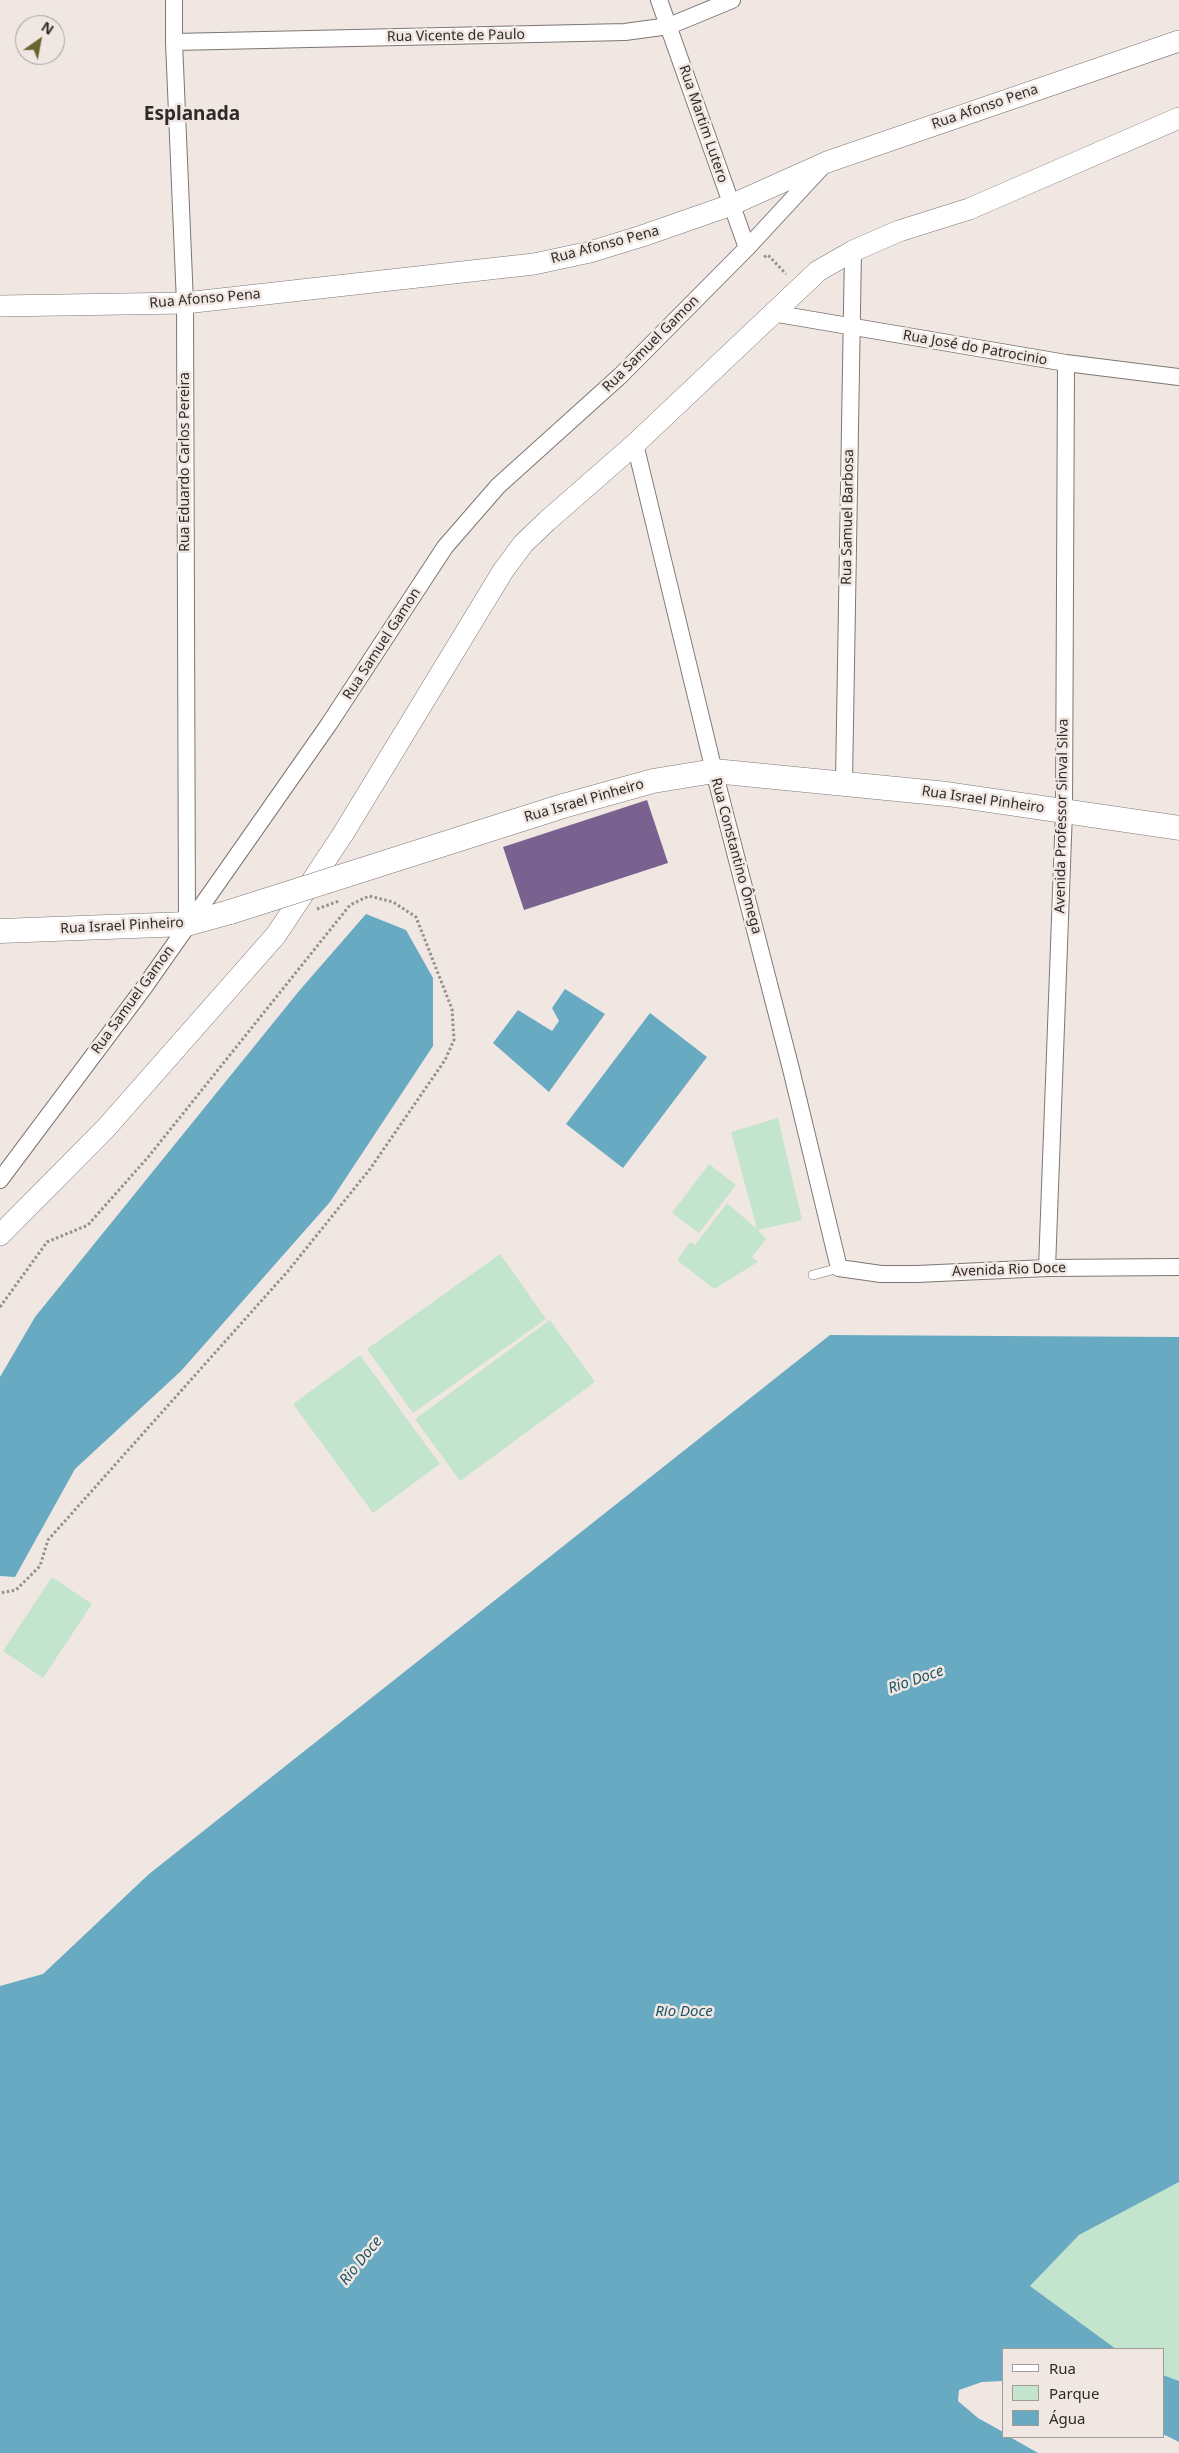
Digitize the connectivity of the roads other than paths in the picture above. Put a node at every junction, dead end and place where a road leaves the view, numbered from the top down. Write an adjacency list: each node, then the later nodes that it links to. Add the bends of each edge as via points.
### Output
1 (174, 0): 6 (street, Rua Eduardo Carlos Pereira)
2 (659, 0): 4 (street, Rua Martim Lutero)
3 (732, 0): 4 (street, Rua Vicente de Paulo)
4 (669, 26): 6 (street, Rua Vicente de Paulo, via 625,32); 9 (street, Rua Martim Lutero)
5 (1179, 41): 8 (street, Rua Afonso Pena)
6 (174, 42): 12 (street, Rua Eduardo Carlos Pereira)
7 (1179, 118): 11 (street, via 969,209 899,231)
8 (827, 162): 9 (street, Rua Afonso Pena); 10 (street, Rua Samuel Gamon)
9 (731, 205): 10 (street, Rua Martim Lutero); 12 (street, Rua Afonso Pena, via 590,252 534,264)
10 (747, 248): 23 (street, Rua Samuel Gamon, via 620,376 498,486 445,548 329,724)
11 (853, 251): 14 (street, via 810,277); 15 (street, Rua Samuel Barbosa)
12 (185, 303): 13 (street, Rua Afonso Pena); 23 (street, Rua Eduardo Carlos Pereira)
13 (0, 306)
14 (772, 313): 15 (street, Rua José do Patrocinio); 18 (street)
15 (851, 326): 16 (street, Rua José do Patrocinio); 20 (street, Rua Samuel Barbosa)
16 (1066, 363): 17 (street, Rua José do Patrocinio); 21 (street, Avenida Professor Sinval Silva)
17 (1179, 377)
18 (635, 444): 19 (street, Rua Constantino Ômega); 26 (street, via 547,521 503,571 342,834 276,935 106,1128)
19 (714, 771): 20 (main road, Rua Israel Pinheiro); 23 (main road, Rua Israel Pinheiro, bridge, via 653,781 563,806); 28 (street, Rua Constantino Ômega)
20 (844, 782): 21 (main road, Rua Israel Pinheiro)
21 (1064, 811): 22 (main road, Rua Israel Pinheiro); 29 (street, Avenida Professor Sinval Silva)
22 (1179, 828)
23 (187, 924): 24 (main road, Rua Israel Pinheiro); 25 (street, Rua Samuel Gamon, via 143,989)
24 (0, 931)
25 (0, 1180)
26 (0, 1235)
27 (1179, 1267): 29 (street, Avenida Rio Doce)
28 (839, 1268): 29 (street, Avenida Rio Doce, via 881,1274 917,1274); 30 (lane)
29 (1047, 1268)
30 (813, 1275)

